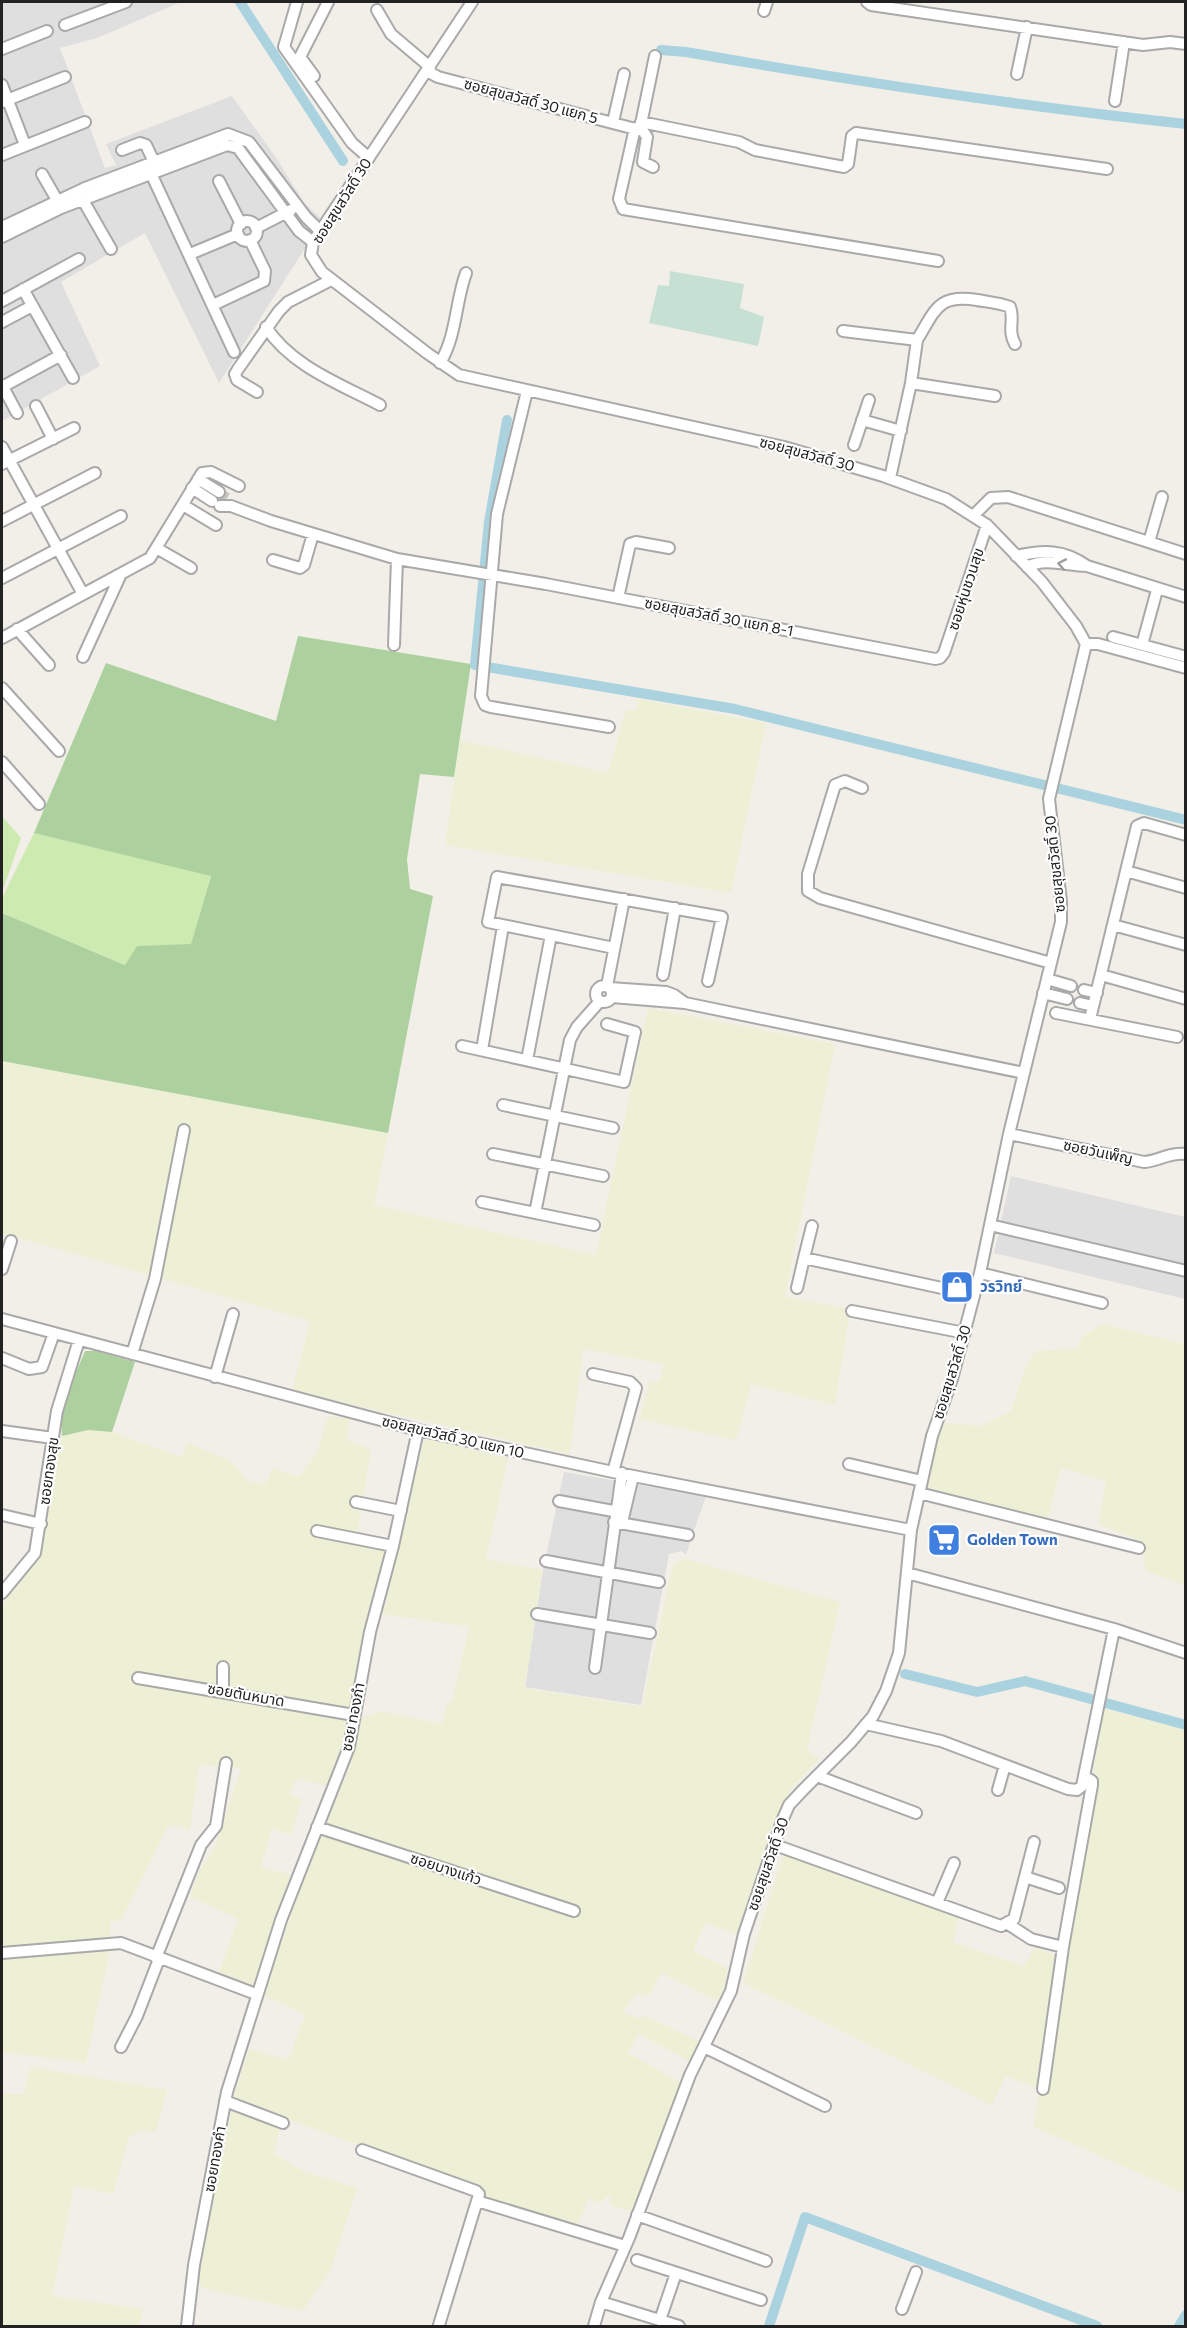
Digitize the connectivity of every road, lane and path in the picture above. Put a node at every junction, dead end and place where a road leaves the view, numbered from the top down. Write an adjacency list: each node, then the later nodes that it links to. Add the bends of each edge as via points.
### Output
1 (126, 2): 7 (street)
2 (297, 2): 26 (street, via 284,47 352,143)
3 (328, 2): 26 (street, via 300,57)
4 (472, 2): 14 (street, ซอยสุขสวัสดิ์ 30)
5 (867, 2): 8 (street)
6 (377, 10): 14 (street, via 391,34)
7 (65, 25)
8 (1027, 27): 10 (street); 16 (street)
9 (47, 31): 12 (street)
10 (1124, 42): 11 (street); 20 (street)
11 (1185, 44)
12 (2, 49)
13 (655, 56): 23 (street)
14 (429, 69): 22 (street, ซอยสุขสวัสดิ์ 30 แยก 5, via 438,76 531,103); 26 (street, ซอยสุขสวัสดิ์ 30)
15 (624, 74): 22 (street)
16 (1017, 74)
17 (65, 77): 19 (street)
18 (2, 86): 19 (street)
19 (4, 101): 24 (street)
20 (1114, 101)
21 (85, 122): 24 (street)
22 (613, 122): 23 (street, ซอยสุขสวัสดิ์ 30 แยก 5)
23 (639, 126): 29 (street, via 646,137 643,162); 30 (street, ซอยสุขสวัสดิ์ 30 แยก 5, via 739,142 755,150 844,166 848,164 852,136 856,133); 47 (street, via 619,199 622,209)
24 (25, 145): 27 (street)
25 (122, 150): 28 (street, via 140,143 146,145)
26 (371, 154): 40 (street, ซอยสุขสวัสดิ์ 30)
27 (2, 155)
28 (150, 166): 33 (street); 35 (street, via 219,136 240,136 249,142); 36 (street, via 234,145); 45 (street)
29 (653, 167)
30 (1107, 169)
31 (42, 174): 34 (street)
32 (219, 181): 39 (street)
33 (80, 195): 34 (street); 41 (street); 44 (street)
34 (57, 200): 37 (street)
35 (297, 205): 36 (street); 40 (street)
36 (285, 213): 38 (street); 43 (street)
37 (2, 227)
38 (256, 228): 39 (street, via 251,222); 42 (street, via 256,235)
39 (239, 229): 42 (street, via 243,239); 45 (street)
40 (320, 231): 43 (street, ซอยสุขสวัสดิ์ 30)
41 (2, 237)
42 (250, 240): 52 (street, via 265,271 264,281)
43 (314, 242): 49 (street, ซอยสุขสวัสดิ์ 30, via 313,259)
44 (111, 249)
45 (190, 254): 52 (street)
46 (79, 259): 50 (street)
47 (938, 261)
48 (466, 273): 61 (street, via 459,292 451,346)
49 (331, 280): 55 (street, via 288,302); 61 (street, ซอยสุขสวัสดิ์ 30)
50 (23, 289): 51 (street); 53 (street)
51 (2, 301)
52 (213, 305): 59 (street)
53 (32, 306): 54 (street); 60 (street)
54 (2, 322)
55 (266, 327): 66 (street, via 235,374 237,380); 69 (street, via 296,360)
56 (843, 331): 57 (street)
57 (917, 340): 58 (street, via 942,303 961,298 1010,307 1010,334); 63 (street)
58 (1015, 344)
59 (234, 352)
60 (61, 356): 62 (street); 64 (street)
61 (440, 363): 65 (street, ซอยสุขสวัสดิ์ 30, via 459,375)
62 (73, 378)
63 (912, 383): 67 (street); 74 (street)
64 (2, 386): 71 (street)
65 (526, 391): 80 (street, ซอยสุขสวัสดิ์ 30, via 784,447); 103 (street)
66 (257, 392)
67 (995, 396)
68 (869, 400): 72 (street)
69 (380, 405)
70 (36, 406): 75 (street)
71 (17, 413)
72 (862, 420): 74 (street); 76 (street)
73 (74, 428): 75 (street)
74 (901, 430): 80 (street)
75 (53, 439): 78 (street)
76 (854, 446)
77 (2, 447): 78 (street)
78 (6, 462): 84 (street)
79 (95, 473): 84 (street)
80 (890, 478): 86 (street, ซอยสุขสวัสดิ์ 30, via 946,499)
81 (195, 483): 82 (street, via 202,473 211,472); 85 (street); 91 (street, ซอยสุขสวัสดิ์ 30 แยก 8-1, via 222,501)
82 (239, 486)
83 (1162, 497): 92 (street)
84 (35, 504): 88 (street); 93 (street)
85 (183, 505): 89 (street); 95 (street)
86 (974, 515): 90 (street, ซอยสุขสวัสดิ์ 30); 92 (street, via 991,498 1008,497)
87 (121, 516): 93 (street)
88 (2, 521)
89 (216, 525)
90 (987, 525): 97 (street, ซอยสุขสวัสดิ์ 30); 116 (street, ซอยหุ่นชวนสุข)
91 (313, 534): 98 (street, ซอยสุขสวัสดิ์ 30 แยก 8-1); 99 (street, via 300,568)
92 (1149, 542): 96 (street)
93 (59, 548): 105 (street); 107 (street)
94 (669, 548): 109 (street, via 630,544)
95 (158, 549): 102 (street); 104 (street)
96 (1185, 554)
97 (1016, 556): 100 (street, via 1052,551 1074,556); 101 (street, ซอยสุขสวัสดิ์ 30)
98 (397, 559): 103 (street, ซอยสุขสวัสดิ์ 30 แยก 8-1); 114 (street)
99 (273, 560)
100 (1087, 566): 101 (street, one-way to 101, via 1043,561); 106 (street)
101 (1027, 567): 113 (street, ซอยสุขสวัสดิ์ 30, via 1064,610)
102 (191, 568)
103 (485, 573): 109 (street, ซอยสุขสวัสดิ์ 30 แยก 8-1); 122 (street, via 481,696 485,705)
104 (121, 574): 107 (street); 117 (street)
105 (2, 578)
106 (1157, 590): 108 (street); 115 (street)
107 (83, 594): 110 (street)
108 (1185, 597)
109 (618, 598): 116 (street, ซอยสุขสวัสดิ์ 30 แยก 8-1, via 935,659)
110 (17, 630): 112 (street); 119 (street)
111 (1113, 637): 115 (street)
112 (2, 638)
113 (1086, 644): 120 (street); 137 (street, ซอยสุขสวัสดิ์ 30, via 1049,800 1061,912)
114 (393, 645)
115 (1142, 645): 118 (street)
116 (944, 653)
117 (83, 657)
118 (1185, 657)
119 (49, 665)
120 (1185, 668)
121 (2, 688): 123 (street)
122 (609, 727)
123 (59, 751)
124 (2, 762): 126 (street)
125 (862, 788): 137 (street, via 845,781 835,784 808,873 808,891 820,898)
126 (39, 804)
127 (1185, 835): 128 (street, via 1144,823 1137,826)
128 (1126, 871): 129 (street); 132 (street)
129 (1185, 888)
130 (624, 899): 131 (street); 133 (street, via 496,877 488,922); 136 (street)
131 (675, 908): 138 (street); 141 (street, via 722,917)
132 (1113, 925): 135 (street); 139 (street)
133 (503, 926): 134 (street); 156 (street)
134 (552, 935): 136 (street); 157 (street)
135 (1185, 945)
136 (614, 948): 143 (street)
137 (1051, 963): 140 (street, ซอยสุขสวัสดิ์ 30)
138 (663, 975)
139 (1101, 975): 146 (street); 148 (street)
140 (1047, 980): 142 (street); 145 (street, ซอยสุขสวัสดิ์ 30)
141 (708, 981)
142 (1071, 986)
143 (610, 990): 158 (street, via 600,987 596,992 600,1001 574,1032); 159 (street, via 666,992 685,1004)
144 (1084, 990): 146 (street)
145 (1044, 993): 147 (street); 159 (street, ซอยสุขสวัสดิ์ 30)
146 (1097, 993): 150 (street)
147 (1067, 999)
148 (1185, 999)
149 (1080, 1003): 150 (street)
150 (1093, 1006): 152 (street)
151 (1056, 1013): 152 (street)
152 (1090, 1019): 154 (street)
153 (607, 1024): 158 (street, via 635,1032 624,1082)
154 (1177, 1037)
155 (462, 1047): 156 (street)
156 (482, 1050): 157 (street)
157 (527, 1060): 158 (street)
158 (564, 1069): 161 (street)
159 (1024, 1073): 164 (street, ซอยสุขสวัสดิ์ 30)
160 (503, 1105): 161 (street)
161 (555, 1116): 162 (street); 167 (street)
162 (613, 1128)
163 (184, 1130): 188 (street, via 155,1279)
164 (1009, 1134): 166 (street, ซอยวันเพ็ญ, via 1144,1162 1172,1152); 172 (street, ซอยสุขสวัสดิ์ 30)
165 (493, 1154): 167 (street)
166 (1185, 1154)
167 (545, 1164): 168 (street); 170 (street)
168 (603, 1176)
169 (482, 1202): 170 (street)
170 (535, 1213): 171 (street)
171 (594, 1225)
172 (990, 1225): 177 (street); 178 (street, ซอยสุขสวัสดิ์ 30)
173 (812, 1226): 175 (street)
174 (11, 1241): 176 (street)
175 (804, 1258): 179 (street); 180 (street)
176 (2, 1269)
177 (1185, 1271)
178 (980, 1273): 180 (street, ซอยสุขสวัสดิ์ 30); 181 (street)
179 (797, 1288)
180 (974, 1295): 186 (street, ซอยสุขสวัสดิ์ 30)
181 (1102, 1303)
182 (852, 1311): 186 (street)
183 (233, 1314): 191 (street)
184 (2, 1319): 185 (street, ซอยสุขสวัสดิ์ 30 แยก 10)
185 (54, 1333): 187 (street, ซอยสุขสวัสดิ์ 30 แยก 10); 189 (street, via 42,1367 29,1369)
186 (965, 1333): 197 (street, ซอยสุขสวัสดิ์ 30)
187 (79, 1340): 188 (street, ซอยสุขสวัสดิ์ 30 แยก 10); 194 (street, ซอยทองสุข)
188 (132, 1354): 191 (street, ซอยสุขสวัสดิ์ 30 แยก 10)
189 (2, 1358)
190 (593, 1374): 196 (street, via 630,1382 636,1388)
191 (215, 1377): 192 (street, ซอยสุขสวัสดิ์ 30 แยก 10)
192 (418, 1430): 196 (street, ซอยสุขสวัสดิ์ 30 แยก 10); 201 (street, ซอย ทองภํา)
193 (2, 1431): 194 (street)
194 (53, 1438): 204 (street, ซอยทองสุข)
195 (849, 1464): 197 (street)
196 (623, 1474): 203 (street); 205 (street, ซอยสุขสวัสดิ์ 30 แยก 10)
197 (922, 1481): 198 (street, ซอยสุขสวัสดิ์ 30)
198 (920, 1493): 205 (street, ซอยสุขสวัสดิ์ 30); 209 (street)
199 (559, 1501): 203 (street)
200 (356, 1502): 201 (street)
201 (401, 1511): 208 (street, ซอย ทองภํา)
202 (2, 1515): 204 (street)
203 (618, 1520): 207 (street); 211 (street)
204 (41, 1524): 214 (street, ซอยทองสุข, via 35,1553)
205 (911, 1530): 212 (street, ซอยสุขสวัสดิ์ 30)
206 (317, 1531): 208 (street)
207 (688, 1535)
208 (393, 1546): 224 (street, ซอย ทองภํา, via 369,1632)
209 (1139, 1548)
210 (546, 1561): 211 (street)
211 (609, 1572): 213 (street); 216 (street)
212 (907, 1573): 217 (street); 225 (street, ซอยสุขสวัสดิ์ 30, via 898,1653 886,1691)
213 (659, 1582)
214 (2, 1593)
215 (537, 1614): 216 (street)
216 (601, 1625): 218 (street); 221 (street)
217 (1114, 1629): 219 (street); 229 (street)
218 (650, 1633)
219 (1185, 1653)
220 (223, 1667): 223 (street)
221 (595, 1668)
222 (138, 1678): 223 (street, ซอยตันหมาด)
223 (223, 1691): 224 (street, ซอยตันหมาด)
224 (354, 1715): 232 (street, ซอย ทองภํา, via 346,1758)
225 (866, 1724): 227 (street, via 942,1741); 228 (street, ซอยสุขสวัสดิ์ 30)
226 (226, 1763): 243 (street, via 216,1826 201,1845)
227 (1005, 1765): 229 (street, via 1068,1789 1082,1786); 230 (street)
228 (817, 1776): 231 (street); 234 (street, ซอยสุขสวัสดิ์ 30, via 789,1806)
229 (1084, 1776): 241 (street, via 1092,1780 1092,1785)
230 (998, 1790)
231 (916, 1813)
232 (317, 1827): 239 (street, ซอยบางแก้ว); 244 (street, ซอย ทองภํา)
233 (1034, 1842): 236 (street)
234 (775, 1845): 238 (street); 246 (street, ซอยสุขสวัสดิ์ 30, via 744,1934 731,1990)
235 (954, 1863): 238 (street)
236 (1025, 1877): 237 (street); 240 (street, via 1014,1919)
237 (1059, 1888)
238 (937, 1903): 240 (street, via 1001,1926)
239 (574, 1911)
240 (1008, 1924): 241 (street, via 1031,1939)
241 (1063, 1947): 247 (street)
242 (2, 1953): 243 (street, via 113,1942)
243 (158, 1958): 244 (street); 245 (street)
244 (256, 1994): 248 (street, ซอยทองคำ)
245 (121, 2047)
246 (704, 2047): 249 (street); 253 (street, ซอยสุขสวัสดิ์ 30)
247 (1043, 2089)
248 (226, 2098): 250 (street); 264 (street, ซอยทองคำ, via 194,2265)
249 (825, 2106)
250 (283, 2122)
251 (362, 2150): 252 (street, via 476,2191)
252 (477, 2201): 254 (street); 263 (street)
253 (637, 2215): 254 (street, ซอยสุขสวัสดิ์ 30); 256 (street)
254 (626, 2243): 260 (street, ซอยสุขสวัสดิ์ 30)
255 (637, 2260): 258 (street)
256 (766, 2261)
257 (916, 2272): 261 (street)
258 (676, 2273): 259 (street); 262 (street)
259 (762, 2300)
260 (601, 2302): 262 (street); 265 (street, ซอยสุขสวัสดิ์ 30)
261 (903, 2309)
262 (660, 2320): 266 (street)
263 (439, 2325)
264 (187, 2326)
265 (594, 2326)
266 (679, 2326)

